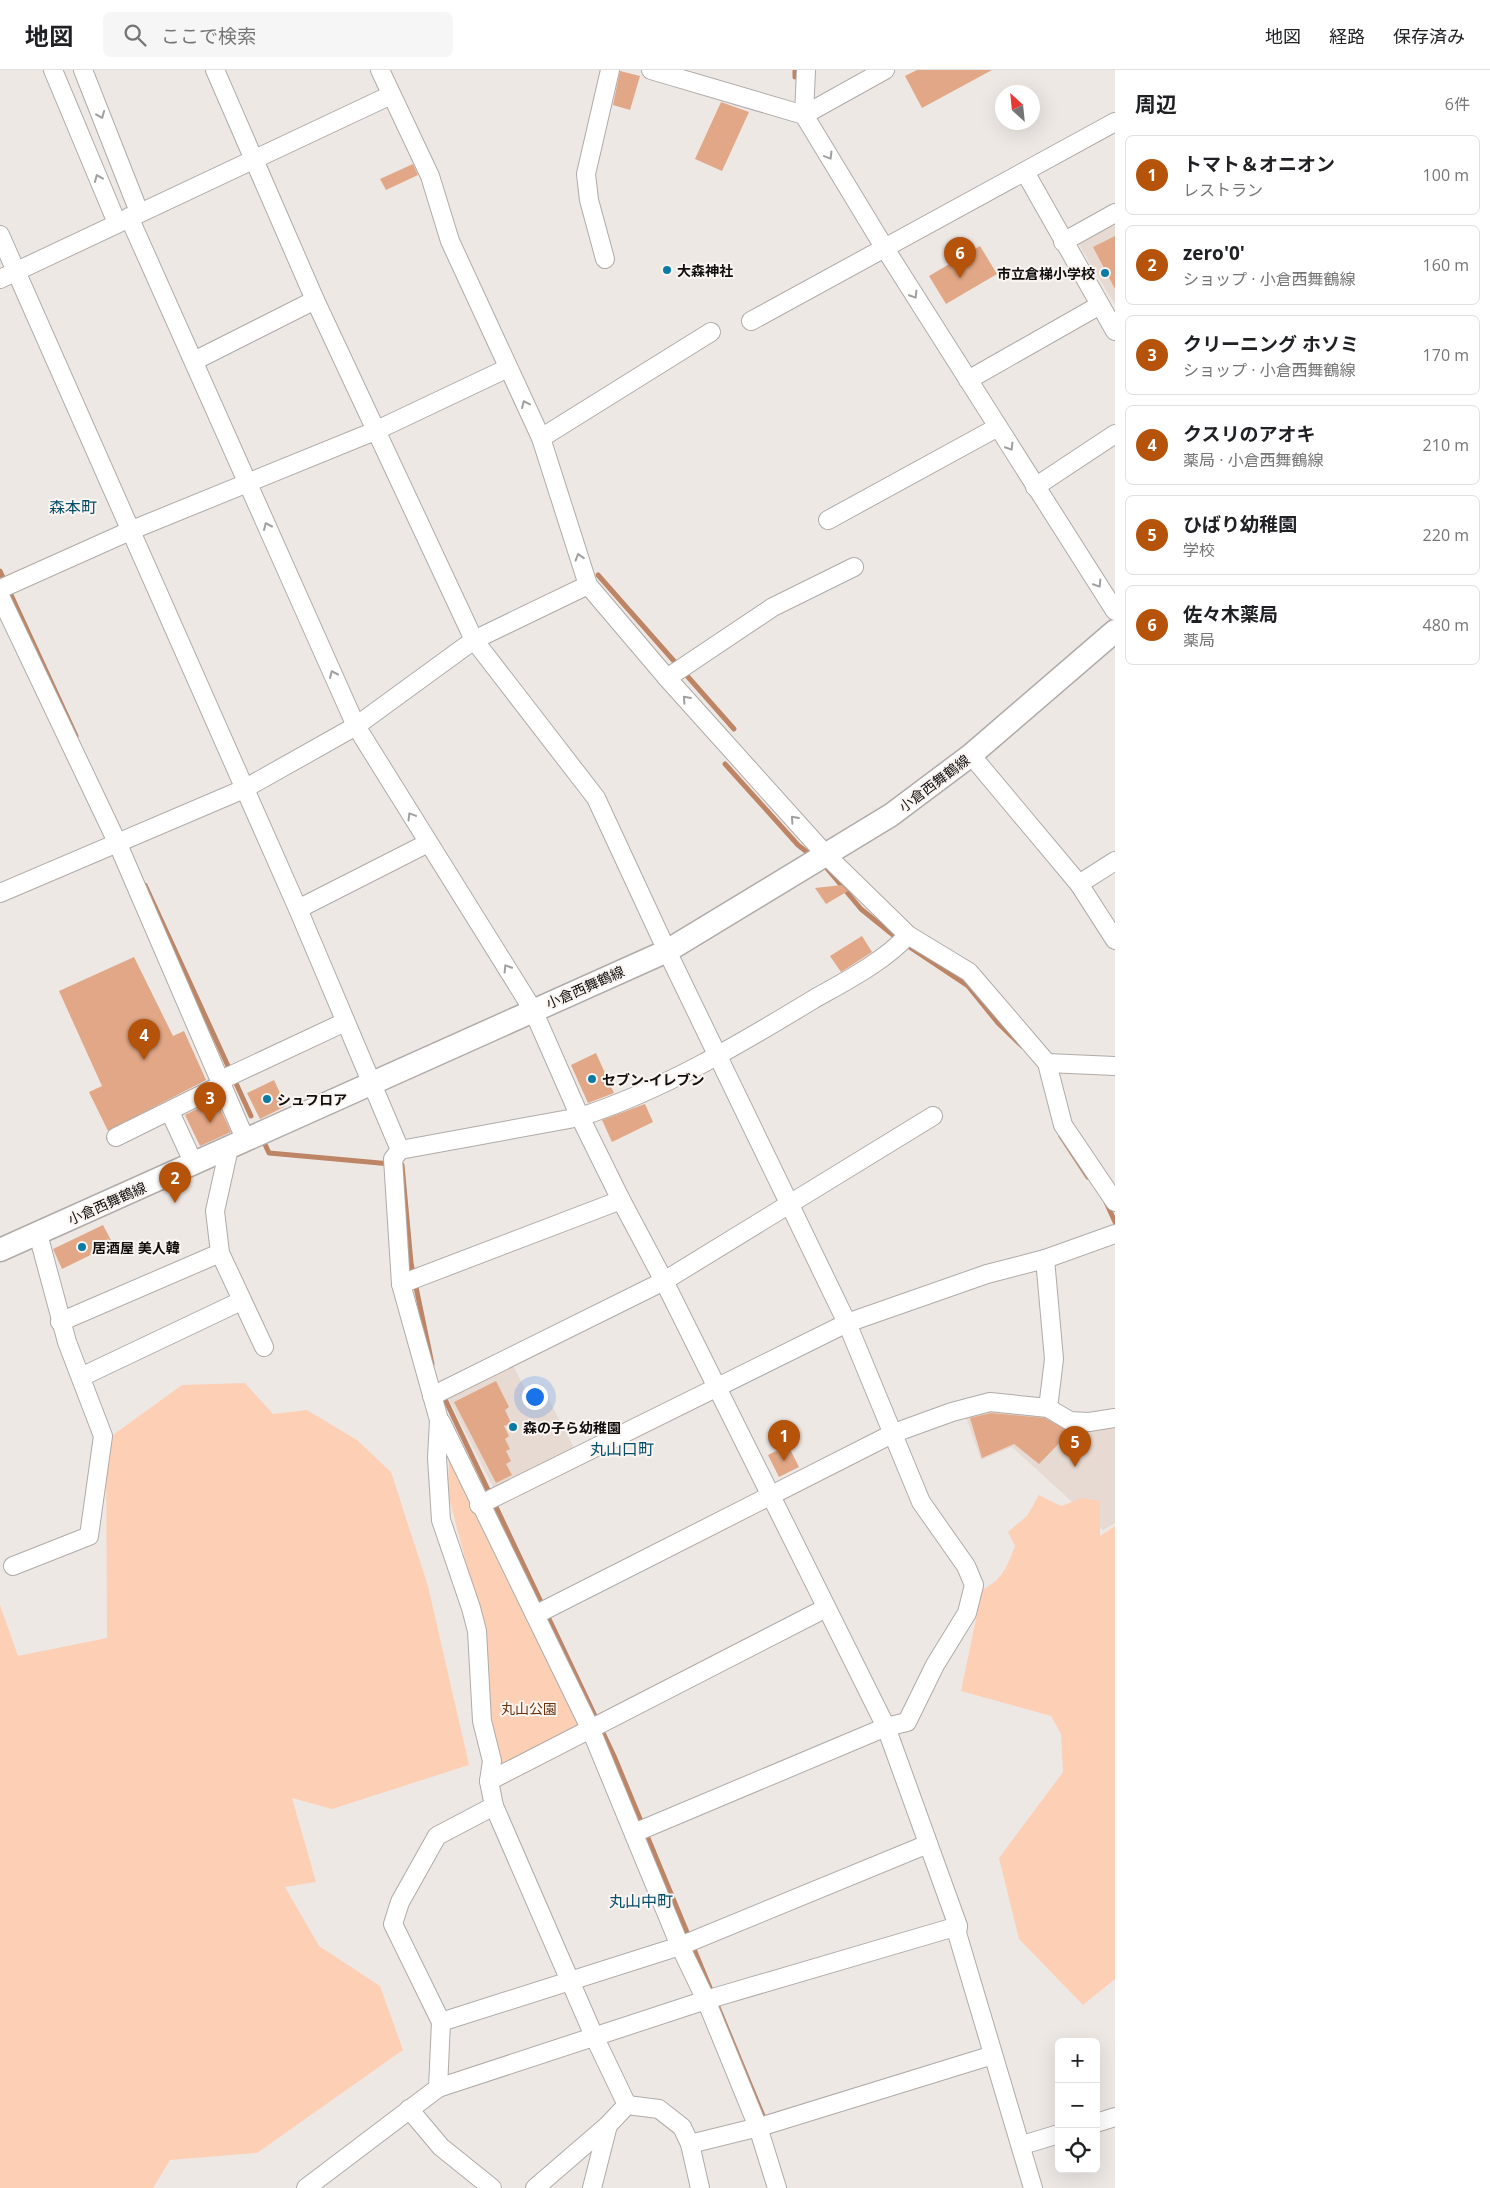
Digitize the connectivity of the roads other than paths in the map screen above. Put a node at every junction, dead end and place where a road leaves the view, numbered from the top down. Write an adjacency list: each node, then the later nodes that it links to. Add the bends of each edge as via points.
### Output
1 (53, 70): 15 (street, one-way to 1)
2 (83, 70): 15 (street, one-way to 15)
3 (380, 70): 9 (street)
4 (610, 70): 19 (street, via 586,174 589,200)
5 (651, 70): 10 (street)
6 (806, 70): 10 (street)
7 (885, 70): 10 (street)
8 (220, 72): 12 (street)
9 (391, 95): 12 (street); 28 (street, via 430,176 450,241)
10 (804, 115): 18 (street, one-way to 18)
11 (1115, 122): 13 (street)
12 (253, 159): 15 (street); 22 (street)
13 (1025, 172): 17 (street); 18 (street)
14 (1115, 213): 17 (street)
15 (128, 217): 20 (street); 27 (street)
16 (0, 235): 20 (street)
17 (1063, 242): 23 (street)
18 (884, 246): 24 (street); 29 (street, one-way to 29)
19 (605, 259)
20 (17, 271): 21 (street); 37 (street)
21 (0, 279)
22 (315, 300): 27 (street); 31 (street)
23 (1100, 305): 25 (street); 29 (street)
24 (751, 321)
25 (1115, 331)
26 (711, 332): 33 (street)
27 (194, 361): 34 (street)
28 (508, 368): 31 (street); 33 (street, one-way to 28)
29 (968, 380): 30 (street)
30 (998, 428): 35 (street, one-way to 35); 36 (street)
31 (375, 431): 34 (street); 43 (street)
32 (1115, 434): 35 (street)
33 (541, 438): 39 (street, one-way to 33)
34 (248, 484): 37 (street); 45 (street, one-way to 34)
35 (1035, 487): 41 (street, one-way to 41)
36 (828, 520)
37 (132, 530): 40 (street); 47 (street)
38 (854, 567): 44 (street, via 773,607)
39 (588, 586): 43 (street); 44 (street)
40 (6, 588): 48 (street)
41 (1115, 611)
42 (1115, 631): 46 (main road, 小倉西舞鶴線)
43 (474, 640): 45 (street); 57 (street, via 596,798)
44 (667, 678): 50 (street, one-way to 44)
45 (356, 726): 47 (street); 49 (street, one-way to 45)
46 (970, 755): 50 (main road, 小倉西舞鶴線, via 891,815); 52 (street)
47 (244, 789): 48 (street); 54 (street)
48 (117, 842): 53 (street); 63 (street)
49 (428, 843): 54 (street); 58 (street, one-way to 49)
50 (827, 856): 55 (street); 57 (main road, 小倉西舞鶴線)
51 (1115, 861): 52 (street)
52 (1079, 884): 56 (street)
53 (2, 887)
54 (298, 909): 59 (street)
55 (907, 937): 60 (street, via 839,985); 61 (street, via 969,972)
56 (1115, 940)
57 (667, 951): 58 (main road, 小倉西舞鶴線); 60 (street)
58 (533, 1010): 64 (main road, 小倉西舞鶴線); 67 (street)
59 (345, 1022): 63 (street); 64 (street)
60 (719, 1056): 67 (street); 74 (street)
61 (1047, 1063): 62 (street); 73 (street, via 1063,1125)
62 (1115, 1066)
63 (225, 1079): 65 (street); 69 (street)
64 (372, 1085): 69 (main road, 小倉西舞鶴線); 70 (street)
65 (170, 1112): 68 (street); 71 (street)
66 (933, 1116): 74 (street)
67 (580, 1117): 70 (street); 72 (street)
68 (116, 1137)
69 (237, 1144): 71 (main road, 小倉西舞鶴線); 78 (street, via 215,1211)
70 (397, 1154): 80 (street, via 393,1177)
71 (194, 1164): 75 (main road, 小倉西舞鶴線)
72 (621, 1200): 80 (street); 81 (street)
73 (1115, 1202)
74 (791, 1203): 81 (street); 84 (street)
75 (38, 1234): 77 (main road, 小倉西舞鶴線); 83 (street)
76 (1114, 1234): 79 (street)
77 (0, 1250)
78 (220, 1253): 82 (street); 83 (street)
79 (1046, 1259): 84 (street, via 987,1274); 89 (street, via 1054,1358)
80 (410, 1280): 88 (street)
81 (664, 1281): 87 (street); 88 (street)
82 (241, 1301): 85 (street); 86 (street)
83 (60, 1322): 86 (street)
84 (847, 1323): 87 (street); 92 (street)
85 (264, 1346)
86 (81, 1377): 95 (street, via 103,1436 89,1536)
87 (716, 1387): 93 (street); 94 (street)
88 (436, 1395): 91 (street)
89 (1048, 1408): 90 (street, via 1070,1420 1089,1422); 92 (street, via 990,1402)
90 (1115, 1418)
91 (439, 1420): 94 (street); 100 (street, via 437,1458 441,1520 477,1631 482,1721 492,1760)
92 (894, 1433): 93 (street); 98 (street, via 921,1502 966,1566 974,1585 967,1613 935,1665 907,1722)
93 (770, 1496): 96 (street); 97 (street)
94 (488, 1501): 97 (street)
95 (13, 1566)
96 (826, 1608): 98 (street); 99 (street)
97 (535, 1615): 99 (street)
98 (886, 1727): 102 (street); 103 (street)
99 (591, 1730): 100 (street); 102 (street)
100 (489, 1781): 101 (street)
101 (494, 1806): 106 (street); 108 (street, via 437,1836 400,1902 393,1924)
102 (644, 1830): 105 (street)
103 (928, 1844): 104 (street); 105 (street)
104 (958, 1926): 107 (street); 110 (street, via 957,1933)
105 (690, 1942): 106 (street); 107 (street)
106 (571, 1981): 108 (street); 109 (street)
107 (713, 1998): 109 (street); 117 (street)
108 (442, 2022): 111 (street)
109 (594, 2036): 111 (street); 112 (street)
110 (993, 2055): 117 (street); 120 (street)
111 (438, 2088): 113 (street)
112 (627, 2105): 116 (street); 119 (street, via 660,2109 682,2127)
113 (409, 2109): 121 (street); 122 (street, via 441,2148)
114 (1115, 2117): 115 (street)
115 (1100, 2122)
116 (608, 2125): 123 (street); 124 (street)
117 (765, 2125): 119 (street); 126 (street)
118 (1055, 2135): 120 (street)
119 (690, 2144): 125 (street)
120 (1022, 2145): 127 (street)
121 (306, 2188)
122 (492, 2188)
123 (535, 2188)
124 (592, 2188)
125 (700, 2188)
126 (777, 2188)
127 (1033, 2188)

